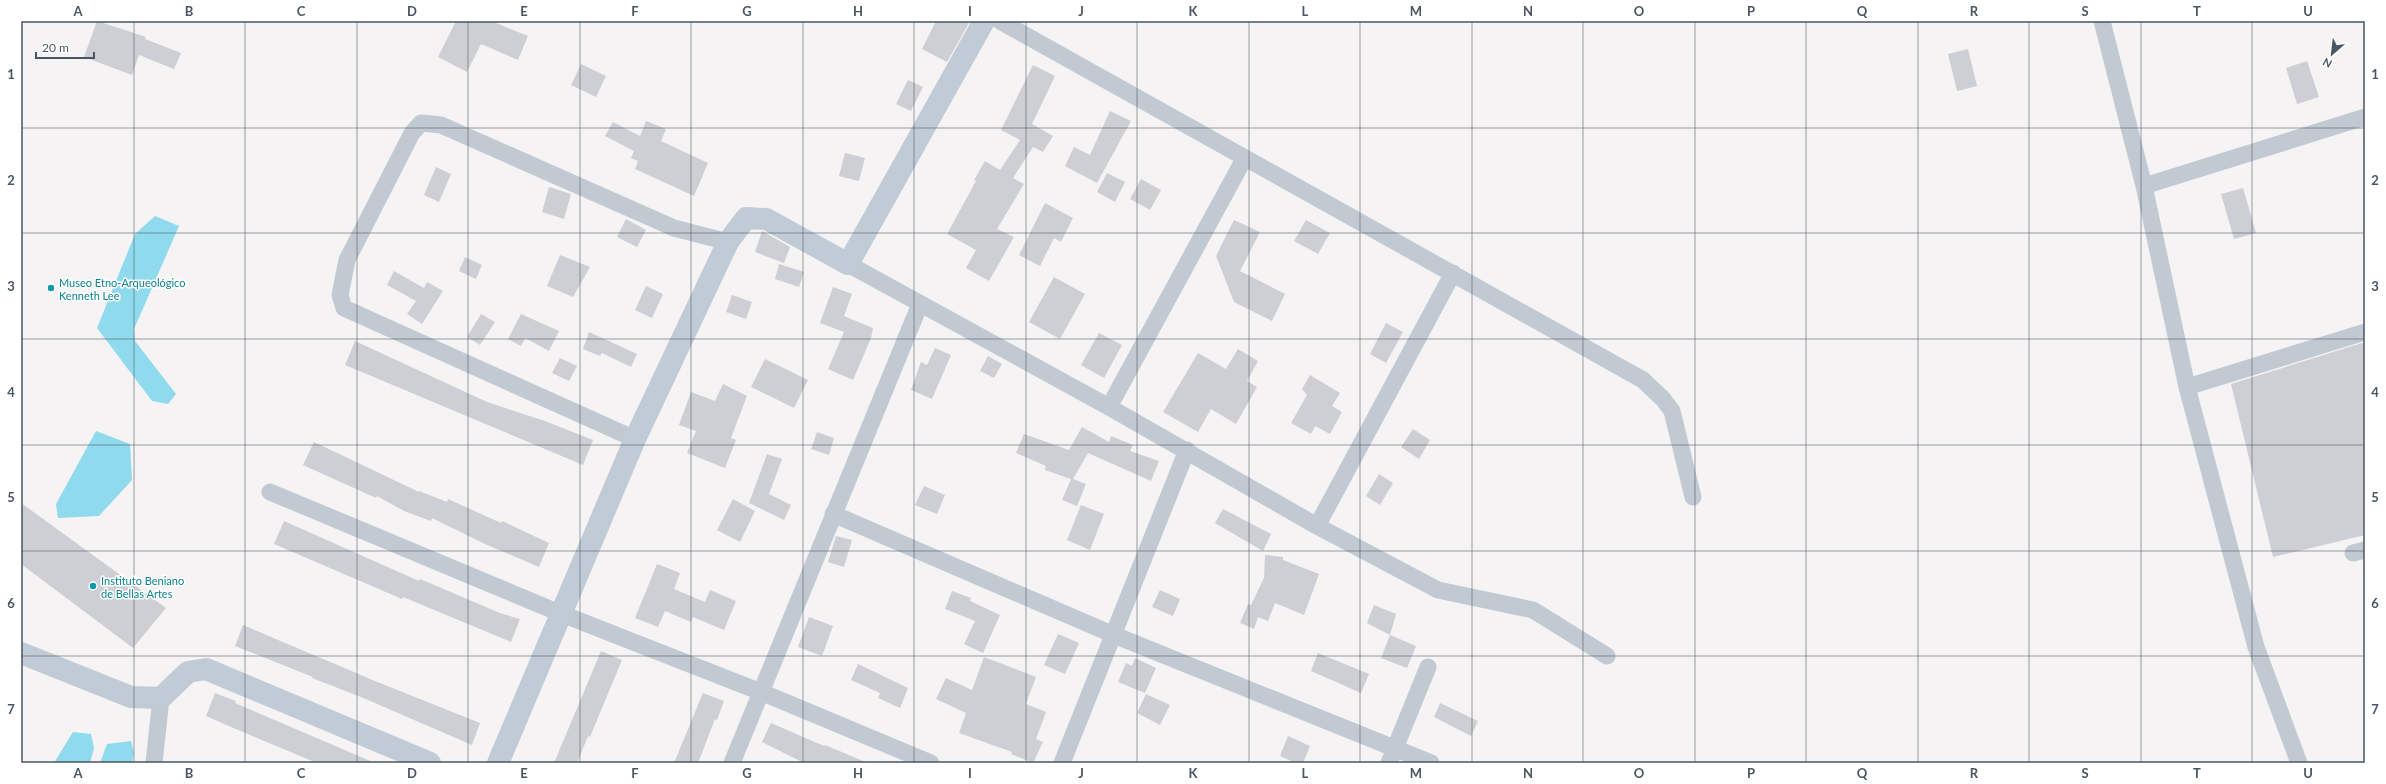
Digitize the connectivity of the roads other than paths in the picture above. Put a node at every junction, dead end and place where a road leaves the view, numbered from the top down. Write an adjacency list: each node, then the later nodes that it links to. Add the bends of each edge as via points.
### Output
1 (984, 21): 8 (street)
2 (1000, 21): 5 (street)
3 (2102, 21): 6 (street)
4 (2365, 117): 6 (street)
5 (1244, 159): 9 (street); 13 (street)
6 (2144, 186): 12 (street)
7 (728, 242): 8 (street, via 746,218 766,218); 14 (street); 14 (street, via 674,228 442,125 421,123 412,133 347,260 340,295 344,308)
8 (848, 264): 10 (street)
9 (1454, 273): 17 (street, via 1643,380 1672,411); 19 (street)
10 (920, 304): 13 (street); 18 (street)
11 (2365, 332): 12 (street)
12 (2187, 387): 35 (street, via 2256,647)
13 (1109, 407): 15 (street)
14 (635, 440): 20 (street)
15 (1187, 450): 19 (street); 21 (street)
16 (270, 492): 20 (street)
17 (1693, 497)
18 (833, 514): 21 (street); 25 (street)
19 (1317, 526): 23 (street, via 1438,590 1533,610)
20 (562, 614): 25 (street); 30 (street)
21 (1114, 635): 27 (street); 33 (street)
22 (21, 653): 26 (street, via 131,697)
23 (1607, 656)
24 (1428, 667): 27 (street)
25 (762, 692): 31 (street); 32 (street)
26 (161, 698): 28 (street); 29 (street, via 188,672 206,669)
27 (1392, 757): 34 (street)
28 (154, 763)
29 (430, 763)
30 (498, 763)
31 (732, 763)
32 (931, 763)
33 (1062, 763)
34 (1431, 763)
35 (2299, 763)

